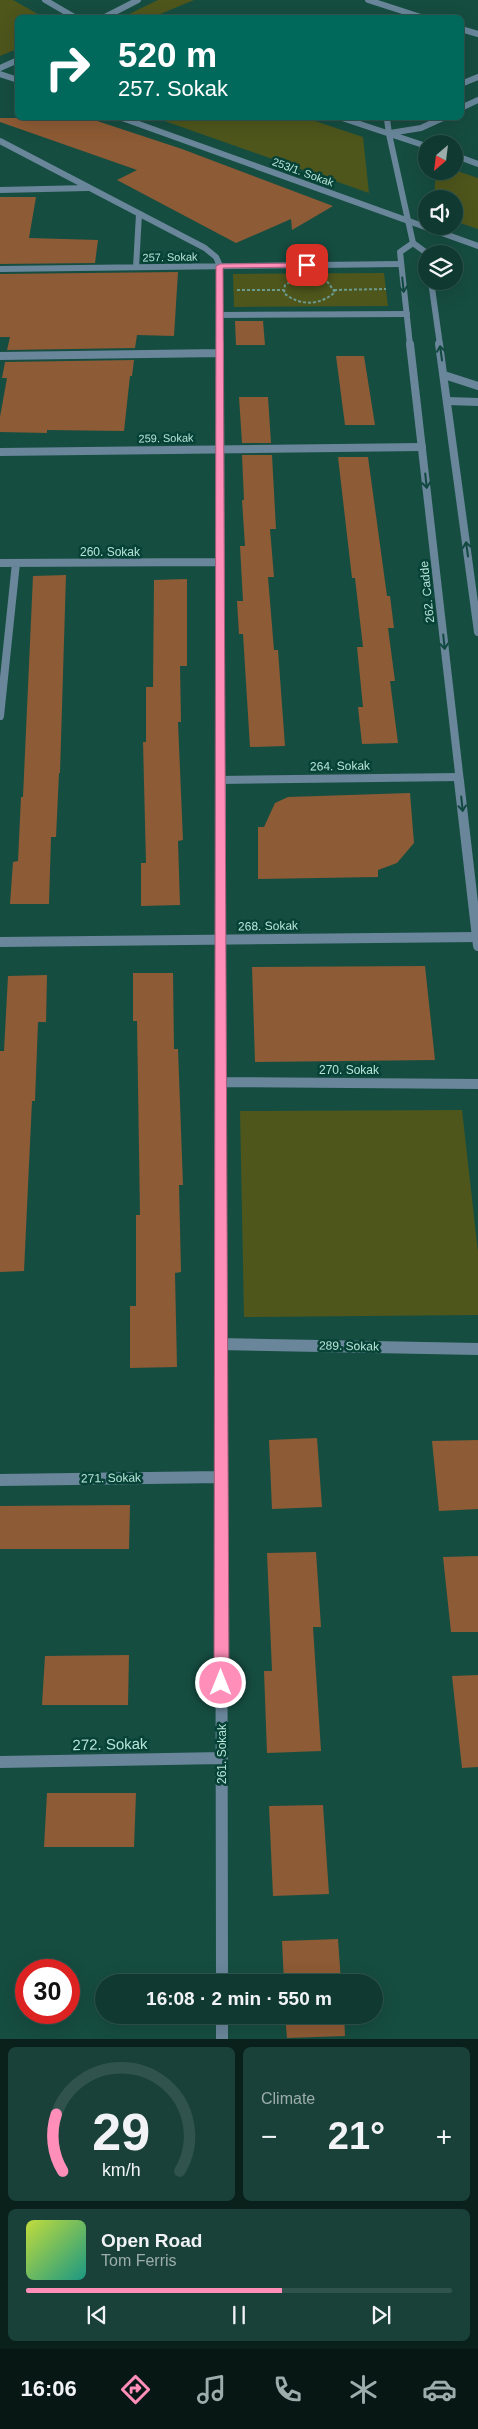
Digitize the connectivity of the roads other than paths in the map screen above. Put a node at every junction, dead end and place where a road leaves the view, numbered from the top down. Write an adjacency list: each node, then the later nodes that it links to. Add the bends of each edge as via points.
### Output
1 (45, 0): 4 (street)
2 (138, 0): 5 (street)
3 (368, 0): 6 (street)
4 (71, 15)
5 (109, 15)
6 (415, 15)
7 (464, 30): 8 (street)
8 (478, 34)
9 (15, 61): 10 (street)
10 (0, 68)
11 (0, 74): 13 (street)
12 (478, 77): 14 (street)
13 (15, 79)
14 (464, 83)
15 (478, 100): 16 (street)
16 (464, 107)
17 (128, 120): 29 (street, 253/1. Sokak)
18 (348, 120): 21 (street)
19 (387, 120): 21 (street)
20 (438, 120): 21 (street, via 421,128)
21 (389, 134): 23 (street); 29 (street)
22 (0, 141): 26 (street)
23 (418, 143)
24 (463, 158): 25 (street)
25 (478, 164)
26 (90, 188): 27 (street); 28 (street)
27 (0, 190)
28 (139, 214): 34 (street, via 205,248 216,257); 35 (street)
29 (408, 220): 30 (street); 31 (street, 253/1. Sokak)
30 (413, 243): 32 (street); 33 (street, via 400,252)
31 (478, 246)
32 (418, 247)
33 (401, 264): 34 (street, 257. Sokak); 38 (street, 262. Cadde, one-way to 38)
34 (220, 266): 35 (street, 257. Sokak); 39 (street, 261. Sokak)
35 (136, 267): 36 (street, 257. Sokak)
36 (0, 269)
37 (432, 290): 42 (street, one-way to 37)
38 (407, 314): 39 (street); 46 (street, 262. Cadde)
39 (220, 315): 40 (street, 261. Sokak)
40 (220, 353): 41 (street); 47 (street, 261. Sokak)
41 (0, 356)
42 (444, 375): 43 (street); 44 (street)
43 (478, 386)
44 (447, 401): 45 (street); 52 (street, one-way to 44)
45 (478, 402)
46 (422, 447): 47 (street, 259. Sokak); 54 (street, 262. Cadde, one-way to 54)
47 (220, 449): 48 (street, 259. Sokak); 49 (street, 261. Sokak)
48 (0, 452)
49 (220, 562): 50 (street, 260. Sokak); 55 (street, 261. Sokak)
50 (16, 563): 51 (street, 260. Sokak); 53 (street)
51 (0, 564)
52 (478, 632)
53 (0, 716)
54 (459, 777): 55 (street, 264. Sokak); 57 (street, 262. Cadde, one-way to 57)
55 (220, 780): 56 (street, 261. Sokak)
56 (220, 940): 57 (street, 268. Sokak); 58 (street, 268. Sokak); 59 (street, 261. Sokak)
57 (478, 940)
58 (0, 942)
59 (221, 1082): 60 (street, 270. Sokak); 61 (street, 261. Sokak)
60 (478, 1084)
61 (221, 1344): 62 (street, 289. Sokak); 63 (street, 261. Sokak)
62 (478, 1349)
63 (221, 1476): 64 (street, 271. Sokak); 65 (street, 261. Sokak)
64 (0, 1480)
65 (222, 1758): 66 (street, 272. Sokak); 67 (street, 261. Sokak)
66 (0, 1762)
67 (222, 1974)
68 (222, 2024): 69 (street)
69 (222, 2039)

